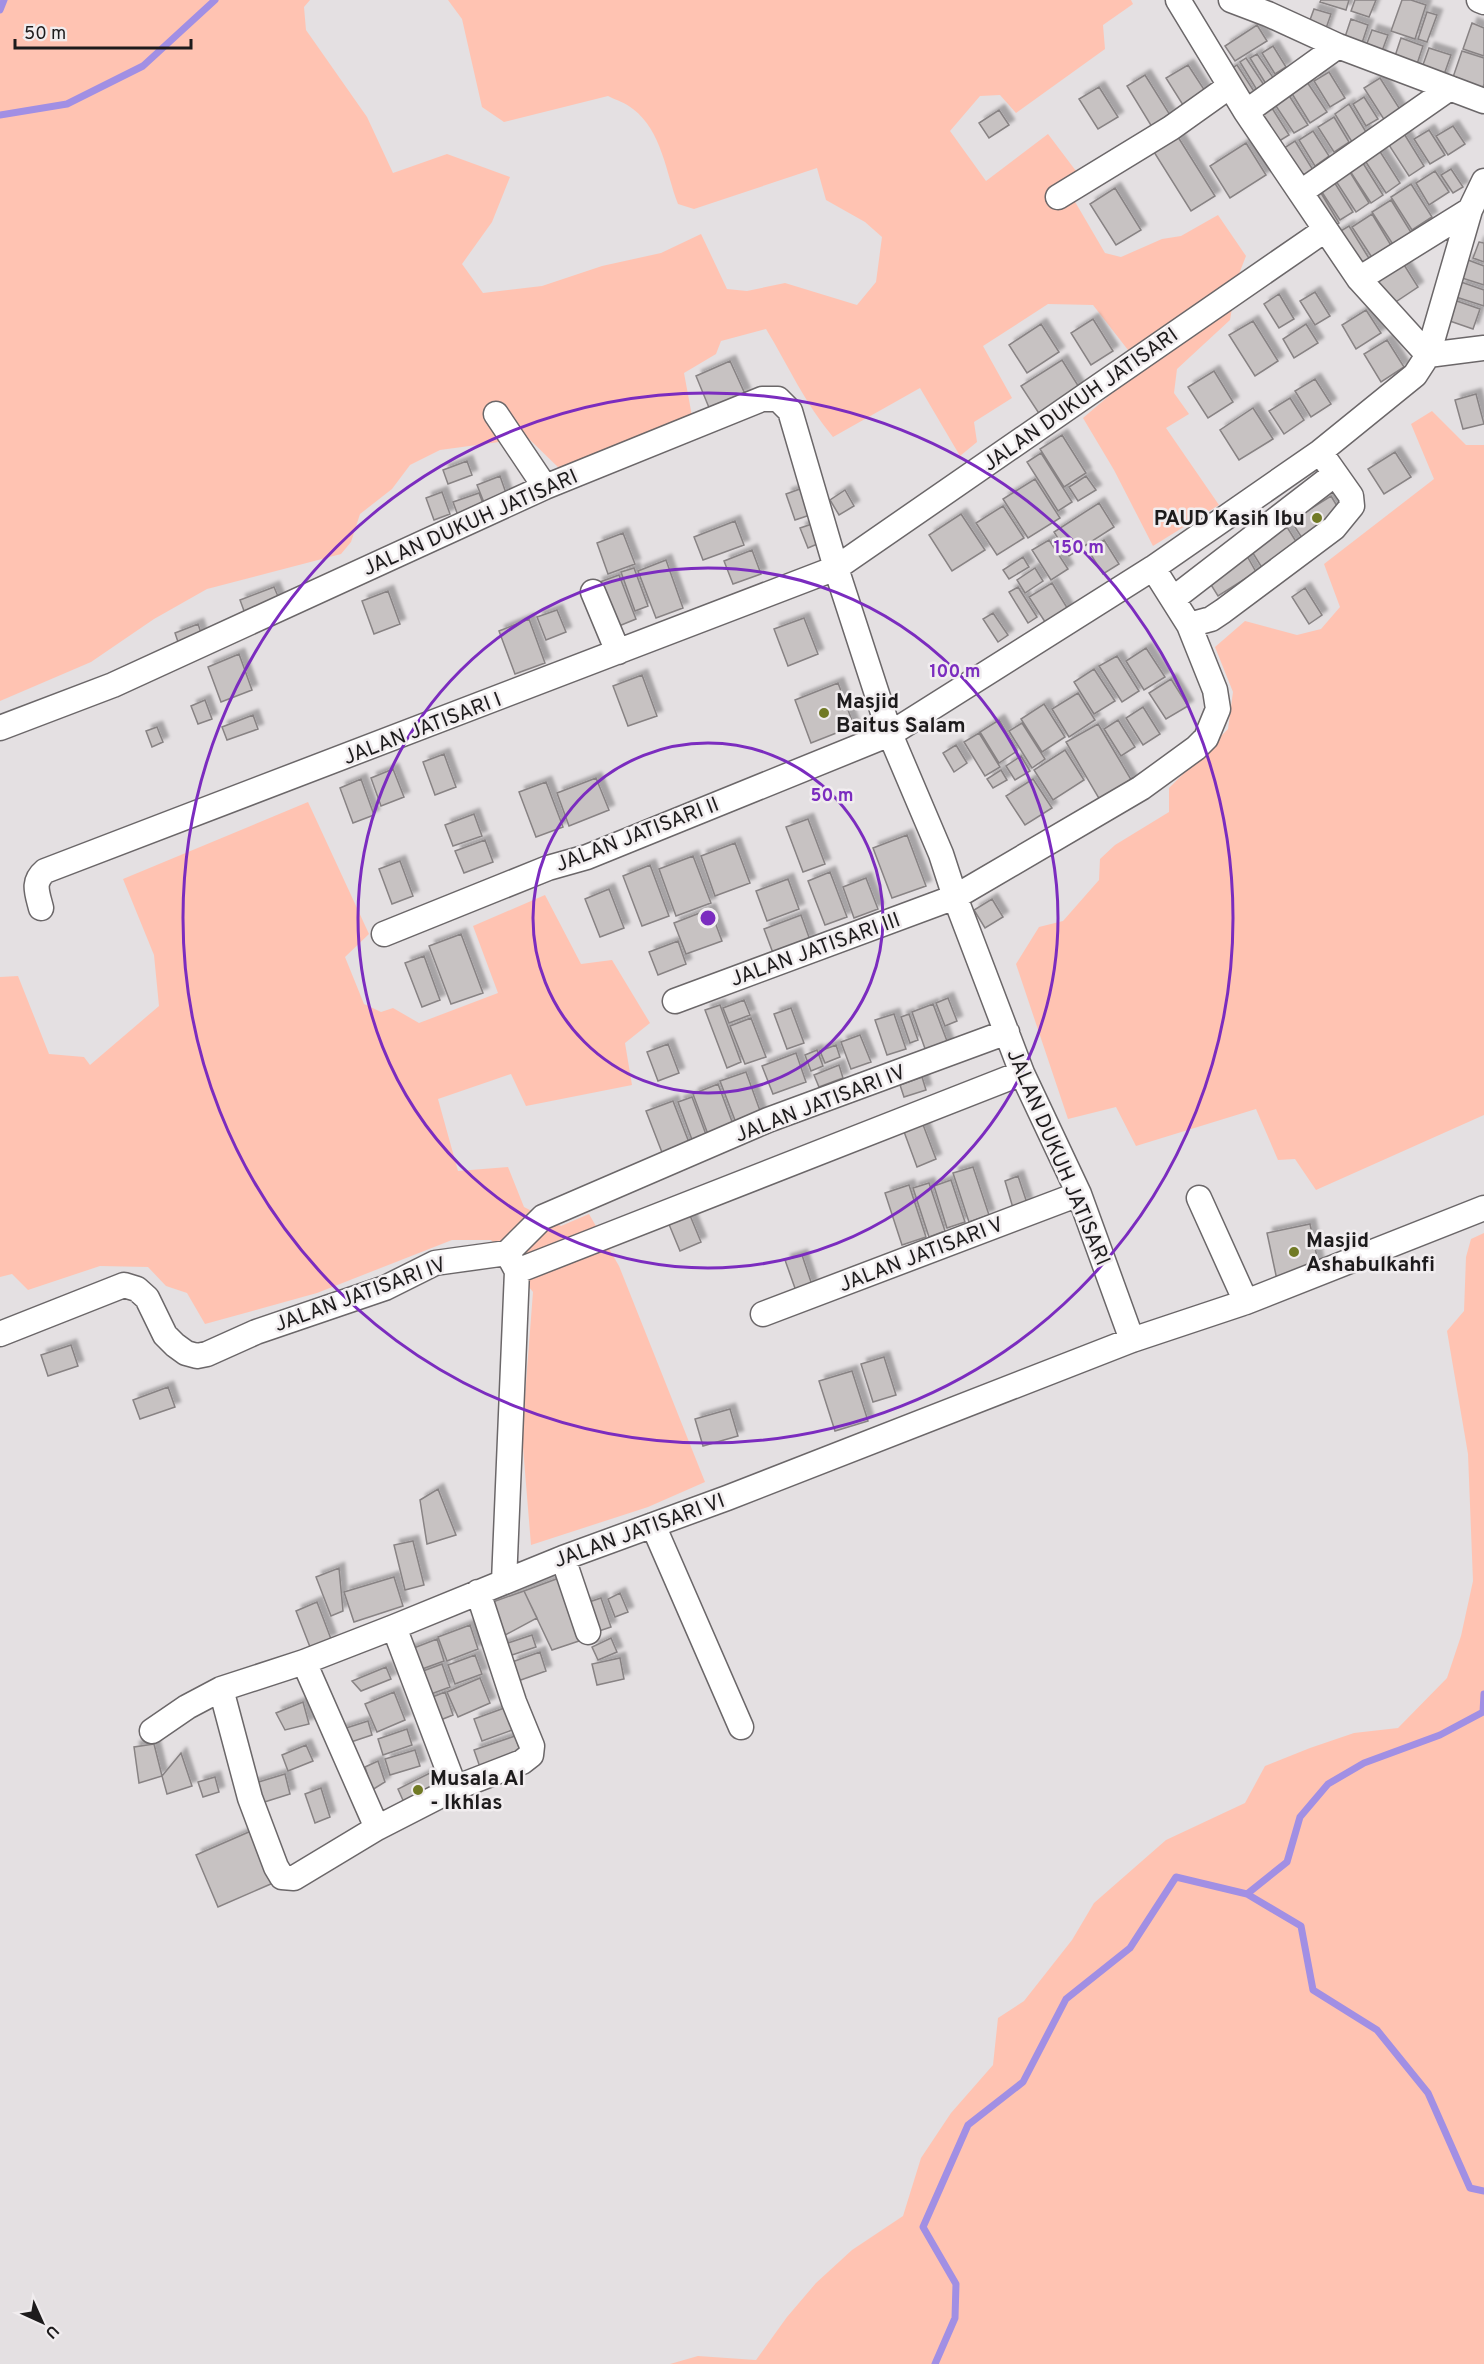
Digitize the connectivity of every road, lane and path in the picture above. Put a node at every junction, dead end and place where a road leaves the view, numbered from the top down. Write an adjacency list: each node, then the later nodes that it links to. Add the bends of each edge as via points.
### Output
1 (1178, 0): 6 (street)
2 (1231, 0): 5 (street)
3 (1479, 0): 4 (street)
4 (1484, 2)
5 (1338, 46): 7 (street); 9 (street)
6 (1230, 86): 9 (street); 12 (street)
7 (1450, 88): 8 (street); 11 (street)
8 (1484, 101)
9 (1246, 112): 11 (street)
10 (1484, 181): 13 (street)
11 (1301, 192): 14 (street)
12 (1058, 197)
13 (1470, 210): 15 (street); 17 (street)
14 (1325, 230): 15 (street); 22 (street, JALAN DUKUH JATISARI)
15 (1359, 279): 17 (street)
16 (1484, 348): 17 (street)
17 (1428, 356): 19 (street, via 1415,375)
18 (496, 414): 21 (street)
19 (1320, 452): 20 (street); 23 (street)
20 (1335, 474): 25 (street); 26 (street, via 1351,496 1352,506 1334,528 1224,611)
21 (545, 487): 22 (street, JALAN DUKUH JATISARI, via 762,399 778,399 790,411); 28 (street, JALAN DUKUH JATISARI, via 113,685)
22 (836, 568): 27 (street, JALAN JATISARI I); 29 (street, JALAN DUKUH JATISARI)
23 (1153, 568): 25 (street); 29 (street)
24 (593, 592): 27 (street)
25 (1173, 599): 26 (street)
26 (1189, 625): 30 (street, via 1215,690 1218,709 1206,738 1141,788)
27 (618, 652): 31 (street, JALAN JATISARI I, via 45,871 35,886)
28 (0, 728)
29 (890, 734): 30 (street, JALAN DUKUH JATISARI); 32 (street, JALAN JATISARI II, via 587,857 548,868)
30 (955, 897): 33 (street, JALAN JATISARI III); 34 (street, JALAN DUKUH JATISARI)
31 (40, 908)
32 (384, 934)
33 (675, 1000)
34 (1007, 1032): 35 (street, JALAN DUKUH JATISARI); 39 (street, JALAN JATISARI IV, via 768,1120 543,1217)
35 (1022, 1073): 36 (street, JALAN DUKUH JATISARI); 39 (street)
36 (1079, 1194): 41 (street, JALAN JATISARI V); 43 (street, JALAN DUKUH JATISARI)
37 (1199, 1198): 40 (street)
38 (1484, 1208): 40 (street)
39 (512, 1262): 42 (street, JALAN JATISARI IV, via 435,1263 385,1288 197,1356 175,1345 165,1335 147,1298 124,1285); 46 (street)
40 (1246, 1302): 43 (street)
41 (763, 1314)
42 (0, 1334)
43 (1132, 1340): 44 (street, JALAN JATISARI VI)
44 (653, 1524): 45 (street, JALAN JATISARI VI); 52 (street)
45 (563, 1558): 46 (street, JALAN JATISARI VI); 49 (street)
46 (504, 1582): 47 (street, JALAN JATISARI VI)
47 (478, 1592): 48 (street, JALAN JATISARI VI); 54 (street, via 532,1751 522,1762)
48 (394, 1628): 50 (street, JALAN JATISARI VI); 54 (street)
49 (588, 1632)
50 (304, 1662): 51 (street, JALAN JATISARI VI); 55 (street)
51 (220, 1689): 53 (street, JALAN JATISARI VI); 55 (street, via 250,1798 282,1877 294,1878)
52 (741, 1727)
53 (152, 1731)
54 (455, 1788): 55 (street)
55 (377, 1828)

